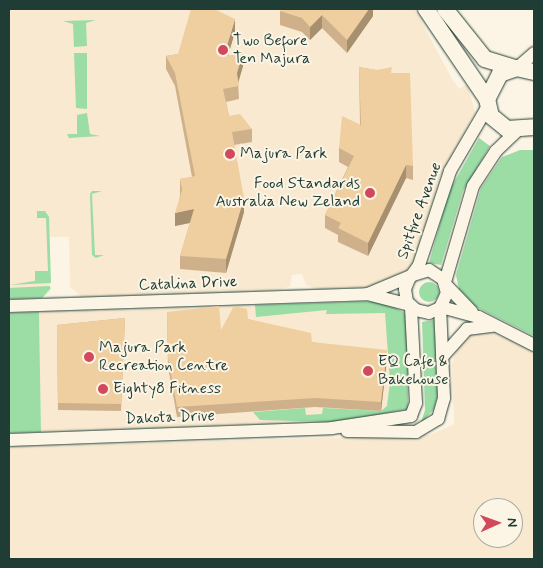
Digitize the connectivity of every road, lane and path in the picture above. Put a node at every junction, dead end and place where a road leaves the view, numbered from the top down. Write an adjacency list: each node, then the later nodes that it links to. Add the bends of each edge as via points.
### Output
1 (426, 9): 6 (main road)
2 (445, 9): 4 (main road, via 486,60)
3 (534, 53): 4 (street)
4 (515, 68): 5 (main road); 6 (main road, via 495,79)
5 (534, 72)
6 (487, 103): 7 (main road, via 498,123); 8 (street, Spitfire Avenue, via 450,171)
7 (526, 131): 9 (street, via 496,151 473,186)
8 (412, 275): 9 (street, via 429,270); 10 (street, Catalina Drive); 12 (street, via 405,289)
9 (446, 283): 13 (street); 14 (street)
10 (367, 294): 11 (street, Catalina Drive); 12 (street, Catalina Drive)
11 (9, 306)
12 (410, 306): 13 (street, via 424,313); 18 (street, via 414,414)
13 (440, 307): 14 (street); 17 (street)
14 (479, 317): 15 (street)
15 (499, 327): 16 (street); 17 (street, via 467,329)
16 (534, 345)
17 (442, 357): 18 (street, via 443,404 430,426 412,432)
18 (332, 428): 19 (street, Dakota Drive)
19 (9, 440)

